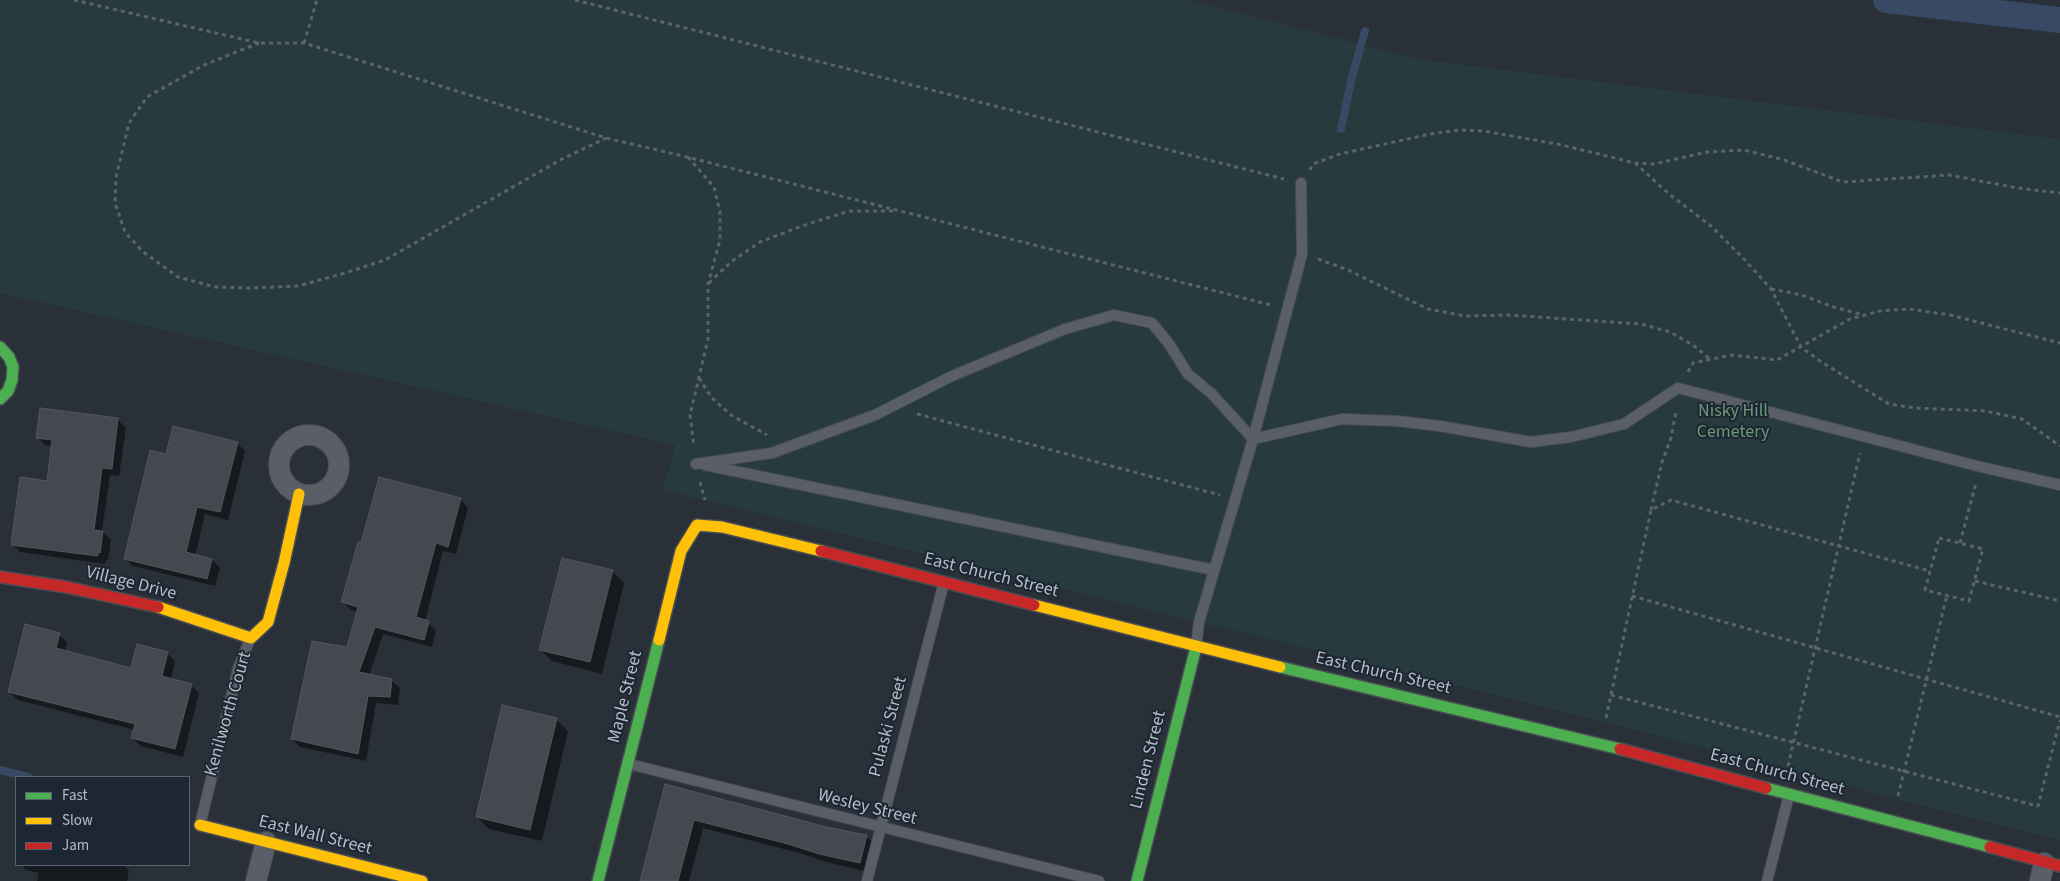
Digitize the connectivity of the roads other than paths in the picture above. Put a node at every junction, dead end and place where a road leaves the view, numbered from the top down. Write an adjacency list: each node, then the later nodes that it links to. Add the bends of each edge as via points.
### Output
1 (1301, 183): 4 (lane, via 1302,254)
2 (0, 347): 3 (street, via 9,357 12,380)
3 (0, 399)
4 (1253, 439): 5 (lane, via 1342,419 1440,426 1541,441 1624,424 1678,388); 8 (lane); 8 (lane, via 1212,394 1188,374 1152,324 1114,315 1065,329 952,376 875,415 793,446 772,453 696,464)
5 (2060, 485)
6 (299, 494): 11 (street, Kenilworth Court, via 268,622)
7 (697, 525): 10 (street, East Church Street, via 722,527); 13 (street, Maple Street, via 680,551)
8 (1214, 570): 12 (lane, via 1199,622)
9 (0, 577): 11 (street, Village Drive, via 147,604)
10 (944, 581): 12 (street, East Church Street); 16 (lane, Pulaski Street)
11 (251, 638): 15 (lane, Kenilworth Court, via 238,669)
12 (1196, 647): 14 (street, East Church Street, via 1600,744); 24 (street, Linden Street)
13 (628, 764): 16 (lane, Wesley Street); 21 (street, Maple Street)
14 (1789, 794): 18 (street, East Church Street, via 1892,821); 25 (lane)
15 (200, 826): 17 (street, East Wall Street)
16 (880, 828): 22 (lane, Pulaski Street); 23 (lane, Wesley Street)
17 (266, 842): 19 (street); 20 (street, East Wall Street)
18 (2048, 870)
19 (256, 881)
20 (422, 881)
21 (598, 881)
22 (867, 881)
23 (1099, 881)
24 (1137, 881)
25 (1767, 881)

